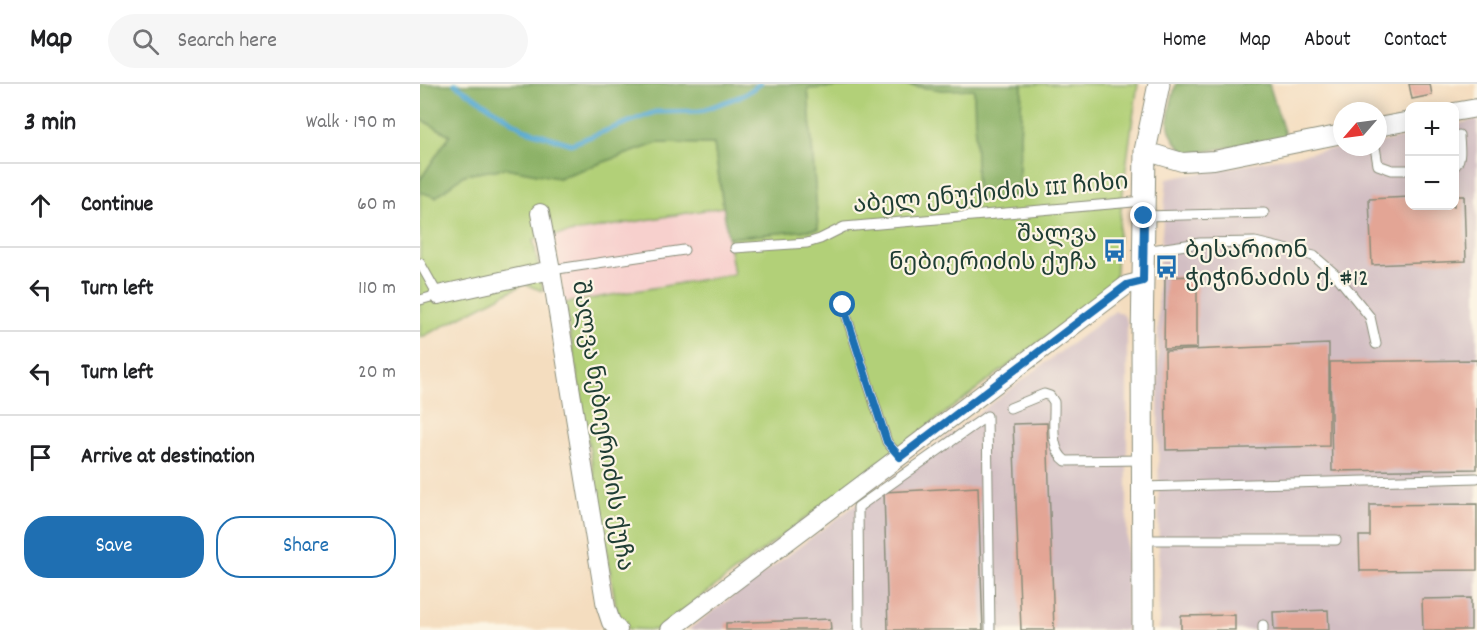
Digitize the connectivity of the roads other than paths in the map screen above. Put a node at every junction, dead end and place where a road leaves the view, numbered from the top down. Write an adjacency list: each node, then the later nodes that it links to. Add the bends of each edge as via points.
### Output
1 (1159, 84): 8 (street)
2 (1477, 108): 3 (street)
3 (1459, 111)
4 (1405, 122): 5 (street)
5 (1387, 125)
6 (1459, 135): 10 (lane)
7 (1333, 136): 8 (street, via 1214,160 1182,162)
8 (1146, 151): 12 (street)
9 (1376, 156): 11 (lane, via 1378,165)
10 (1459, 160)
11 (1405, 170)
12 (1145, 209): 14 (lane, აბელ ენუქიძის III ჩიხი); 15 (lane, აბელ ენუქიძის III ჩიხი, via 844,227 807,243); 17 (street)
13 (540, 213): 19 (street)
14 (1264, 213)
15 (735, 248)
16 (684, 250): 19 (lane)
17 (1144, 251): 20 (street); 24 (lane, via 1200,243 1255,242 1314,256 1336,274 1370,317)
18 (420, 263): 21 (lane)
19 (551, 270): 21 (street, შალვა ნებიერიძის ქუჩა); 32 (street, შალვა ნებიერიძის ქუჩა, via 606,607)
20 (1143, 281): 26 (street, via 1127,285); 27 (street)
21 (438, 295): 22 (lane)
22 (420, 300)
23 (843, 305): 26 (lane, via 887,442)
24 (1376, 344)
25 (1010, 408): 27 (lane, via 1044,394 1050,396 1054,402 1055,448 1066,460)
26 (900, 457): 33 (street)
27 (1143, 460): 29 (street)
28 (1477, 478): 29 (lane)
29 (1143, 487): 30 (street)
30 (1143, 540): 31 (lane); 36 (street)
31 (1336, 540)
32 (618, 630)
33 (670, 630)
34 (859, 630): 35 (lane, via 858,507 987,416)
35 (990, 630)
36 (1143, 630)

